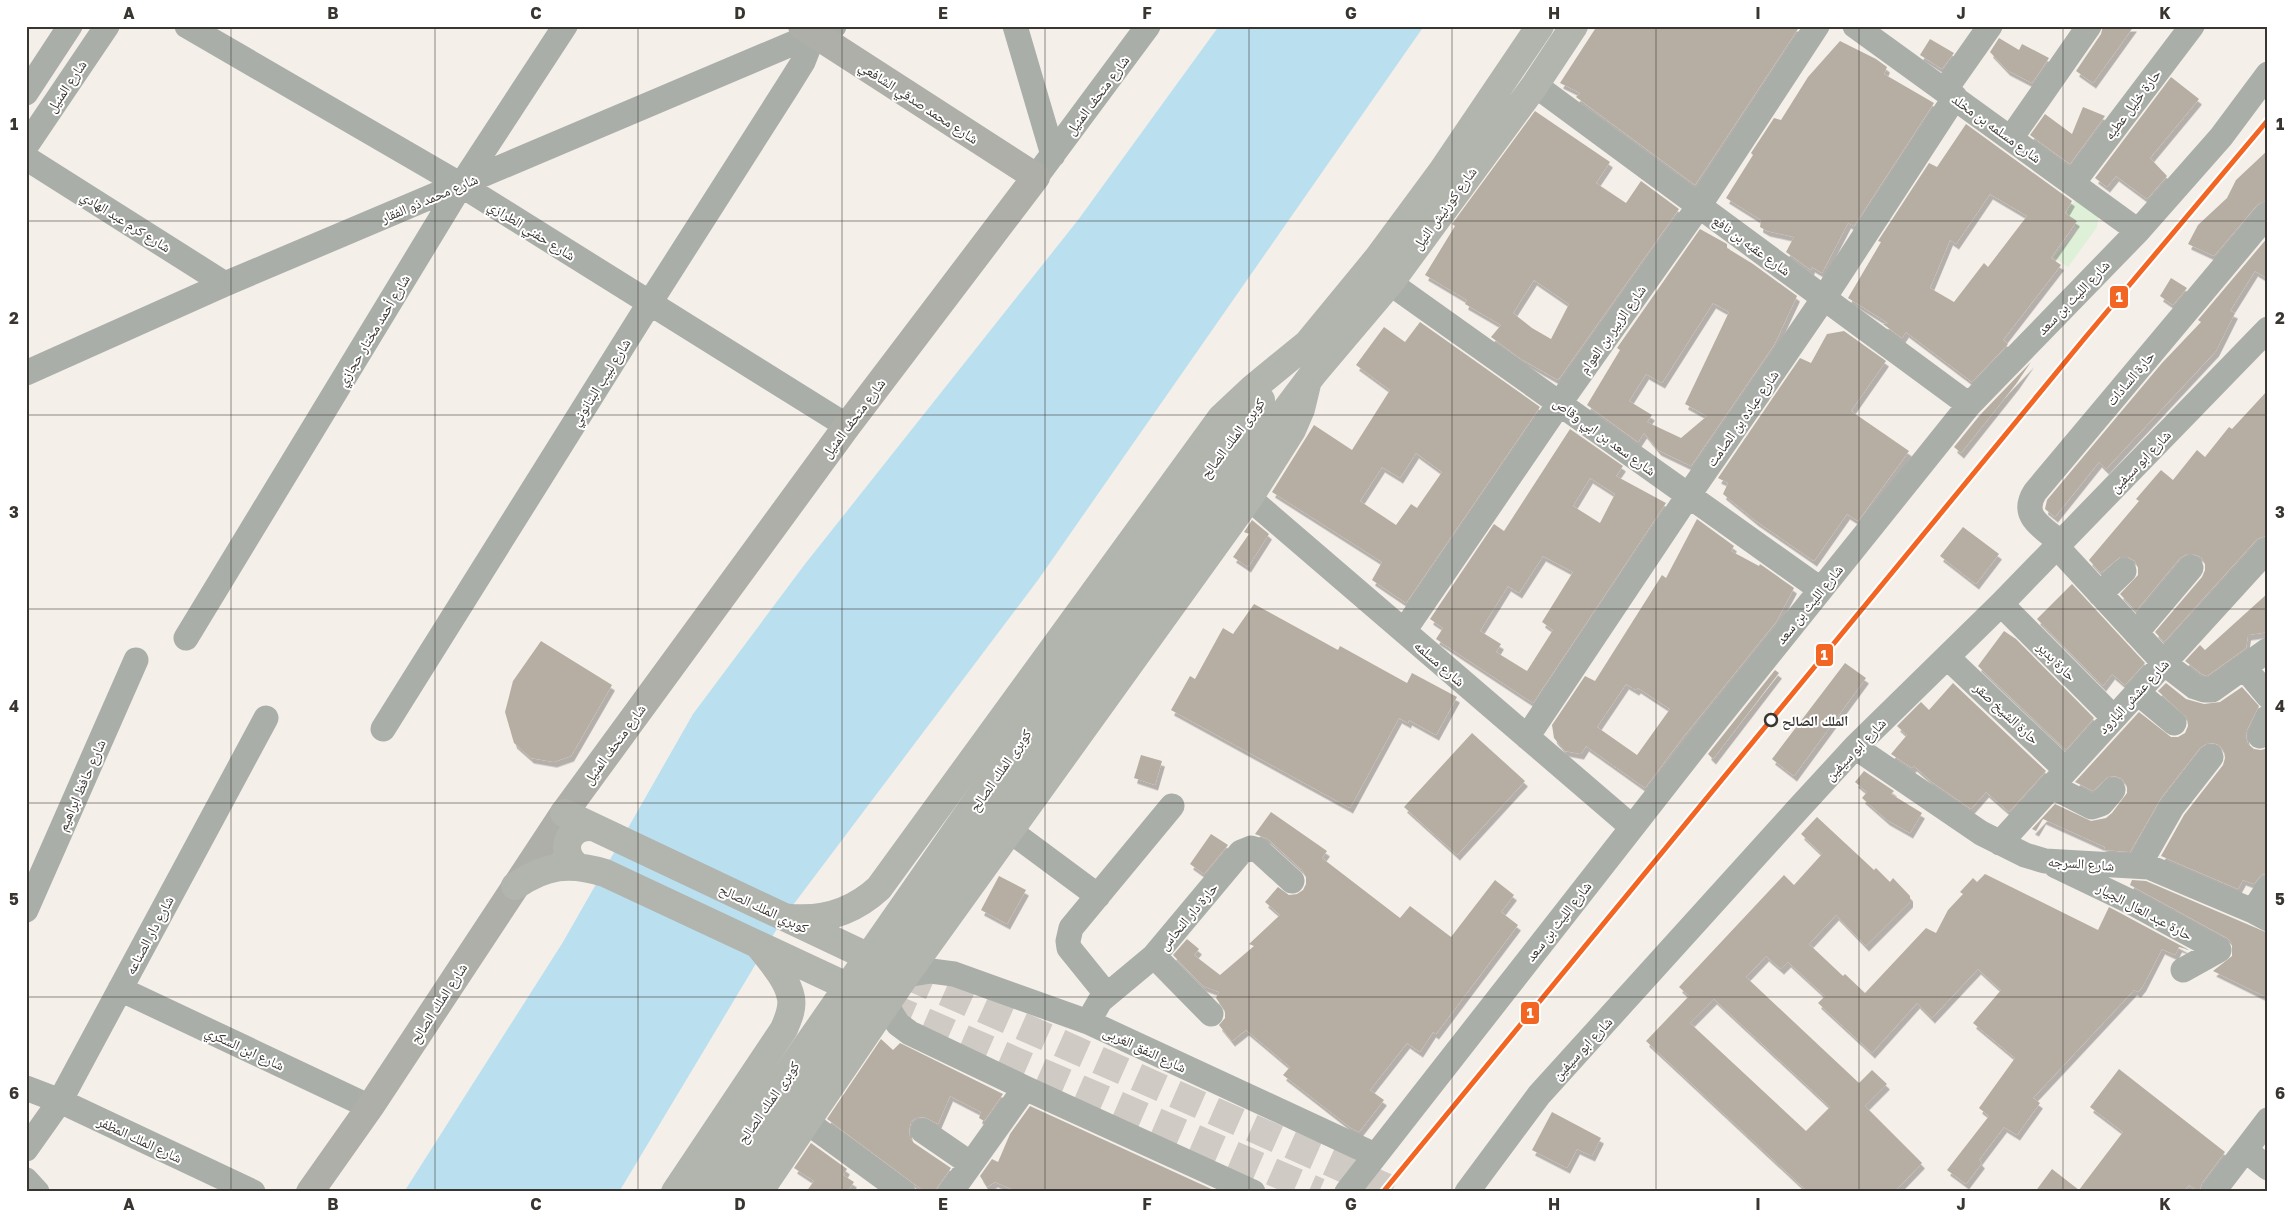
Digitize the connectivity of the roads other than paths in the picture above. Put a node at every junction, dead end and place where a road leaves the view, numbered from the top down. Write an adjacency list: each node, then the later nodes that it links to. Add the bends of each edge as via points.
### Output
1 (70, 26): 18 (street)
2 (106, 26): 21 (street, شارع المنيل)
3 (187, 26): 26 (street, شارع حفني الطرازي)
4 (565, 26): 26 (street, شارع أحمد مختار حجازي)
5 (1015, 26): 22 (street)
6 (1148, 26): 22 (street, شارع متحف المنيل)
7 (1540, 26): 35 (highway, شارع كورنيش النيل, via 1442,171 1377,259)
8 (1574, 26): 17 (highway, شارع كورنيش النيل)
9 (1818, 26): 27 (street, شارع الزبير بن العوام)
10 (1855, 26): 15 (street, شارع مسلمه بن مخلد)
11 (1990, 26): 19 (street, شارع عباده بن الصامت)
12 (2089, 26): 20 (street)
13 (2188, 27): 25 (street, حارة خليل عطيه)
14 (817, 29): 24 (main road, شارع محمد صدقي الشافعي); 26 (street, شارع محمد ذو الفقار); 33 (street, شارع لبيب البتانوني, via 788,86)
15 (1885, 35): 19 (street, شارع مسلمه بن مخلد)
16 (2268, 74): 29 (street, شارع الليث بن سعد, via 2221,136)
17 (1535, 85): 27 (street, شارع عقبه بن نافع); 30 (highway, شارع كورنيش النيل)
18 (26, 93)
19 (1950, 94): 20 (street, شارع مسلمه بن مخلد); 32 (street, شارع عباده بن الصامت)
20 (2011, 138): 25 (street, شارع مسلمه بن مخلد)
21 (26, 146)
22 (1053, 155): 24 (street, شارع متحف المنيل)
23 (26, 158): 31 (street, شارع كرم عبد الهادي)
24 (1036, 177): 40 (main road, شارع متحف المنيل)
25 (2073, 183): 29 (street, شارع مسلمه بن مخلد)
26 (461, 185): 31 (street, شارع محمد ذو الفقار); 33 (street, شارع حفني الطرازي); 52 (street, شارع أحمد مختار حجازي)
27 (1699, 206): 32 (street, شارع عقبه بن نافع); 38 (street, شارع الزبير بن العوام)
28 (2268, 214): 43 (street, حارة السادات, via 2035,492 2029,510)
29 (2138, 231): 39 (street, شارع الليث بن سعد)
30 (1390, 283): 37 (highway, شارع كورنيش النيل); 38 (street, شارع سعد بن ابي وقاص)
31 (225, 284): 36 (street, شارع محمد ذو الفقار)
32 (1824, 298): 39 (street, شارع عقبه بن نافع); 41 (street, شارع عباده بن الصامت)
33 (649, 304): 40 (street, شارع حفني الطرازي); 63 (street, شارع لبيب البتانوني)
34 (2268, 329): 43 (street, شارع ابو سيفين)
35 (1299, 352): 71 (highway, via 1253,388 1222,418); 114 (highway, كوبرى الملك الصالح, bridge, via 1215,458)
36 (26, 373)
37 (1307, 384): 42 (highway, via 1292,430); 115 (highway, كوبرى الملك الصالح, bridge, via 1239,472 1036,752)
38 (1559, 404): 41 (street, شارع سعد بن ابي وقاص); 50 (street, شارع الزبير بن العوام)
39 (1969, 405): 47 (street, شارع الليث بن سعد)
40 (847, 426): 70 (main road, شارع متحف المنيل)
41 (1688, 496): 47 (street, شارع سعد بن ابي وقاص); 64 (street, شارع عباده بن الصامت)
42 (1249, 498): 50 (street, شارع مسلمه); 74 (highway)
43 (2059, 545): 48 (street, حارة السادات); 49 (street, شارع ابو سيفين)
44 (2268, 549): 56 (street, شارع عشش البارود)
45 (2191, 568): 51 (street)
46 (2124, 571): 48 (street)
47 (1820, 589): 73 (street, شارع الليث بن سعد)
48 (2100, 594): 51 (street, حارة السادات)
49 (2001, 604): 54 (street, شارع ابو سيفين); 60 (street, حارة بدير)
50 (1404, 631): 64 (street, شارع مسلمه)
51 (2136, 633): 56 (street, حارة السادات)
52 (186, 638)
53 (2268, 650): 57 (street, حارة السادات)
54 (1947, 657): 65 (street, شارع ابو سيفين); 67 (street, حارة الشيخ صقر)
55 (136, 660): 84 (street, شارع حافظ ابراهيم)
56 (2164, 663): 57 (street, حارة السادات, via 2204,690 2212,690); 58 (street, شارع عشش البارود)
57 (2244, 667): 59 (street)
58 (2137, 692): 60 (street, شارع عشش البارود); 62 (street)
59 (2268, 696)
60 (2113, 717): 67 (street, شارع عشش البارود)
61 (266, 718): 91 (street, شارع دار الصناعه)
62 (2174, 722)
63 (383, 729)
64 (1527, 737): 73 (street, شارع مسلمه)
65 (1855, 747): 75 (street, شارع السرجه, via 1981,834); 121 (street, شارع ابو سيفين, via 1539,1095)
66 (2211, 757): 78 (street, via 2172,807)
67 (2058, 778): 68 (street, حارة الشيخ صقر, via 2092,807 2101,804); 75 (street, شارع عشش البارود)
68 (2113, 790)
69 (1172, 806): 83 (street)
70 (564, 813): 72 (highway, كوبري الملك الصالح); 81 (main road, شارع الملك الصالح)
71 (926, 824): 77 (highway); 86 (highway, via 879,888 860,903 839,913 812,919)
72 (593, 827): 79 (highway, via 579,828 569,836 566,850); 86 (highway, كوبري الملك الصالح)
73 (1632, 828): 106 (street, شارع الليث بن سعد)
74 (1009, 830): 77 (highway); 83 (street)
75 (2000, 843): 76 (street, شارع السرجه)
76 (2044, 861): 78 (street, شارع السرجه); 89 (street, حارة عبد العال الجيار, via 2129,901 2219,950)
77 (986, 862): 90 (highway)
78 (2139, 865): 85 (street, شارع السرجه)
79 (577, 866): 81 (highway, via 549,868); 87 (highway, via 605,873)
80 (1292, 881): 88 (street, حارة دار النحاس, via 1258,850 1246,849)
81 (515, 886): 100 (main road, شارع الملك الصالح)
82 (2268, 888): 85 (street)
83 (1098, 896): 92 (street, via 1071,928 1068,940 1069,948)
84 (26, 910)
85 (2261, 915)
86 (784, 917): 90 (highway, كوبري الملك الصالح)
87 (759, 946): 93 (highway); 96 (highway, via 779,974 791,999 791,1013)
88 (1154, 956): 92 (street, حارة دار النحاس); 94 (street)
89 (2183, 970)
90 (906, 975): 93 (highway); 95 (street, شارع النفق الغربى, via 931,970 954,974)
91 (120, 990): 99 (street, شارع دار الصناعه); 100 (street, شارع ابن السكري)
92 (1107, 995): 95 (street, حارة دار النحاس, via 1096,1006)
93 (886, 1005): 98 (street, via 898,1024 910,1033); 101 (highway)
94 (1211, 1014)
95 (1088, 1022): 106 (street, شارع النفق الغربى)
96 (751, 1080): 101 (highway, via 764,1078 788,1087 798,1096); 113 (highway)
97 (26, 1088): 99 (street, شارع الملك المظفر)
98 (1024, 1088): 107 (street); 119 (street)
99 (60, 1101): 104 (street, شارع دار الصناعه); 111 (street, شارع الملك المظفر)
100 (370, 1107): 112 (main road, شارع الملك الصالح)
101 (807, 1119): 116 (highway); 117 (street)
102 (2268, 1120): 105 (street)
103 (923, 1131): 107 (street)
104 (26, 1149)
105 (2245, 1150): 108 (street); 122 (street)
106 (1375, 1155): 120 (street, شارع الليث بن سعد)
107 (971, 1164): 118 (street)
108 (2268, 1168)
109 (26, 1180): 110 (street)
110 (37, 1192)
111 (253, 1192)
112 (310, 1192)
113 (675, 1192)
114 (705, 1192)
115 (734, 1192)
116 (759, 1192)
117 (903, 1192)
118 (951, 1192)
119 (1253, 1192)
120 (1348, 1192)
121 (1467, 1192)
122 (2213, 1192)

